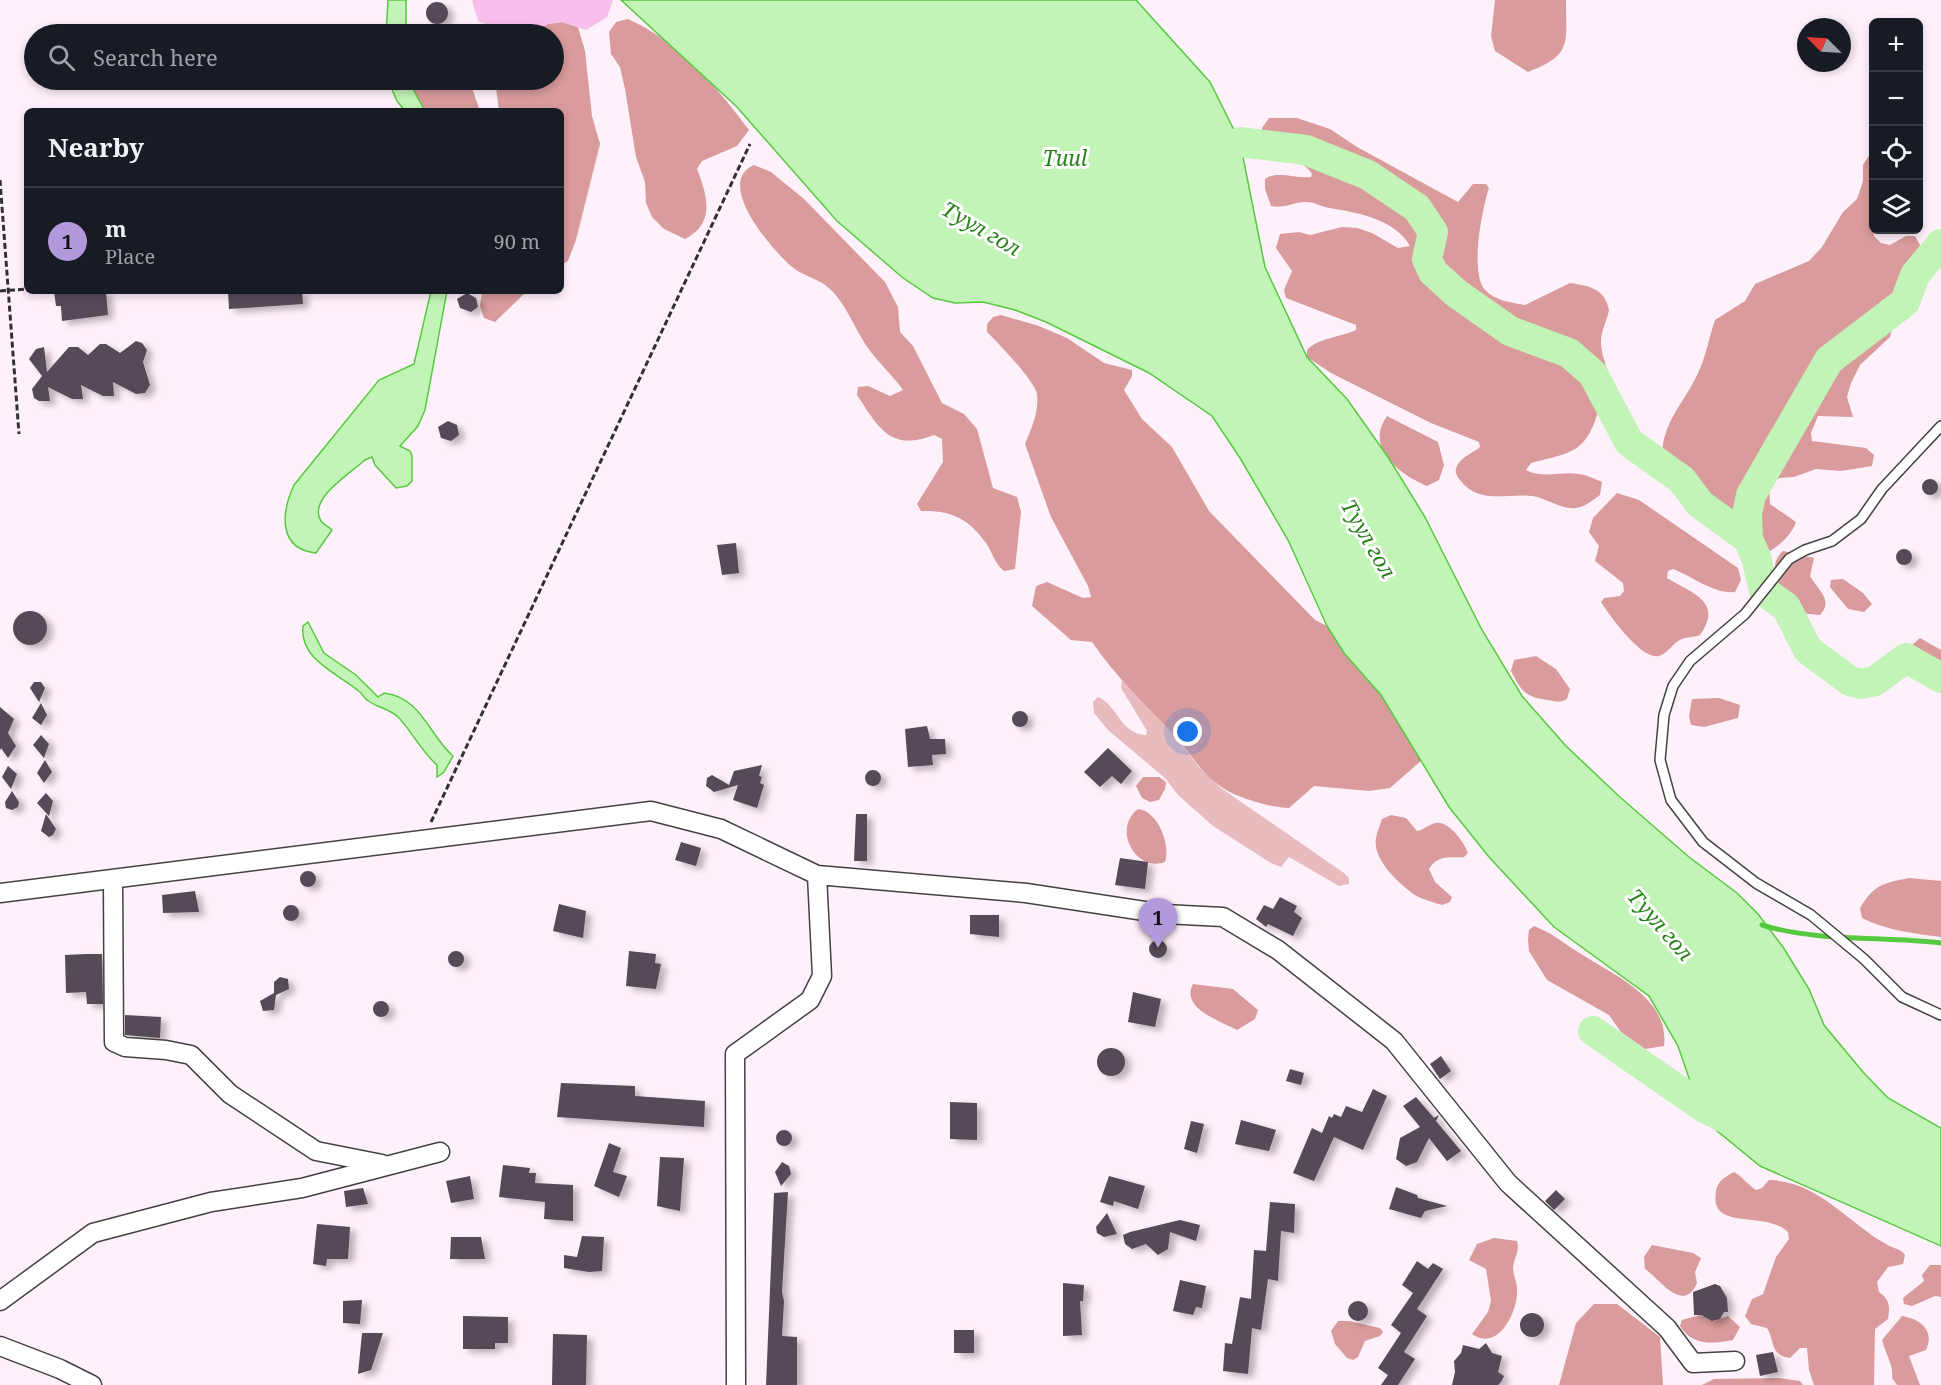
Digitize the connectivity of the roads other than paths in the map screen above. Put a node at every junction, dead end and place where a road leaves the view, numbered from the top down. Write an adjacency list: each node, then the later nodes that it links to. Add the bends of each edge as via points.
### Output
1 (1941, 426): 5 (lane, via 1882,489 1861,519 1832,541 1805,549 1789,560 1745,615 1690,661 1673,686 1664,715 1660,760 1671,800 1703,842 1756,883 1811,915 1902,997)
2 (818, 875): 3 (street, via 721,829 651,811); 10 (street, via 1026,893 1164,914 1224,917 1278,950 1394,1041 1508,1183 1667,1328 1693,1363); 12 (street, via 822,976 810,1000 735,1054)
3 (113, 880): 4 (street); 7 (street, via 114,1042 190,1055 230,1094 316,1151)
4 (0, 893)
5 (1941, 1015)
6 (440, 1152): 7 (street)
7 (387, 1165): 8 (street, via 302,1188 211,1202 93,1233)
8 (0, 1301)
9 (0, 1346): 11 (street)
10 (1735, 1360)
11 (92, 1385)
12 (736, 1385)

